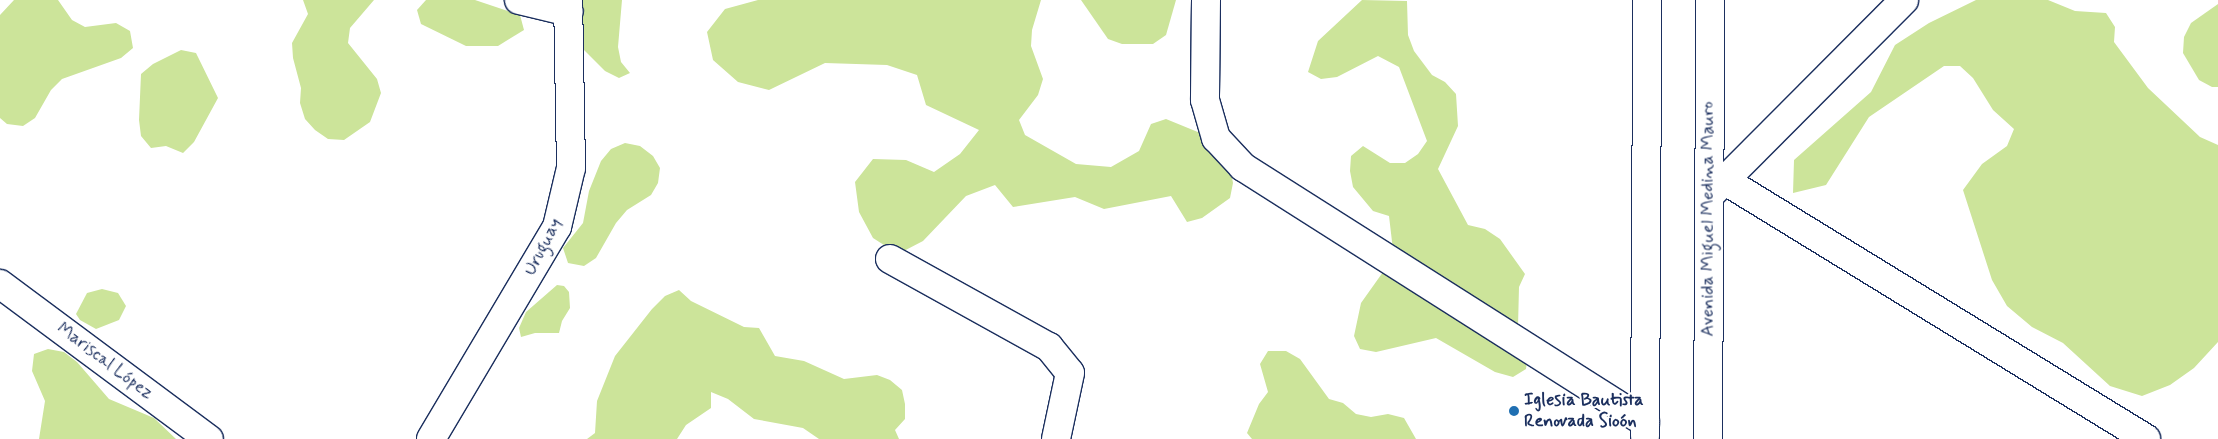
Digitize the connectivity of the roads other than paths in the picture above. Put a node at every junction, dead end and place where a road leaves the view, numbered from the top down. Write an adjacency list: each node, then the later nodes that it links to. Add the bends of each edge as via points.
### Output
1 (519, 0): 6 (street)
2 (1206, 0): 10 (street, via 1205,100 1216,138 1243,167)
3 (1646, 0): 10 (street)
4 (1710, 0): 7 (street, Avenida Miguel Medina Mauro)
5 (1904, 0): 7 (street)
6 (569, 6): 12 (street, Uruguay, via 571,168 557,227)
7 (1716, 189): 14 (street, Avenida Miguel Medina Mauro); 15 (street)
8 (890, 259): 13 (street, via 1049,347 1070,373)
9 (0, 284): 11 (street, Mariscal López)
10 (1645, 431)
11 (209, 439)
12 (431, 439)
13 (1056, 439)
14 (1708, 439)
15 (2146, 439)

